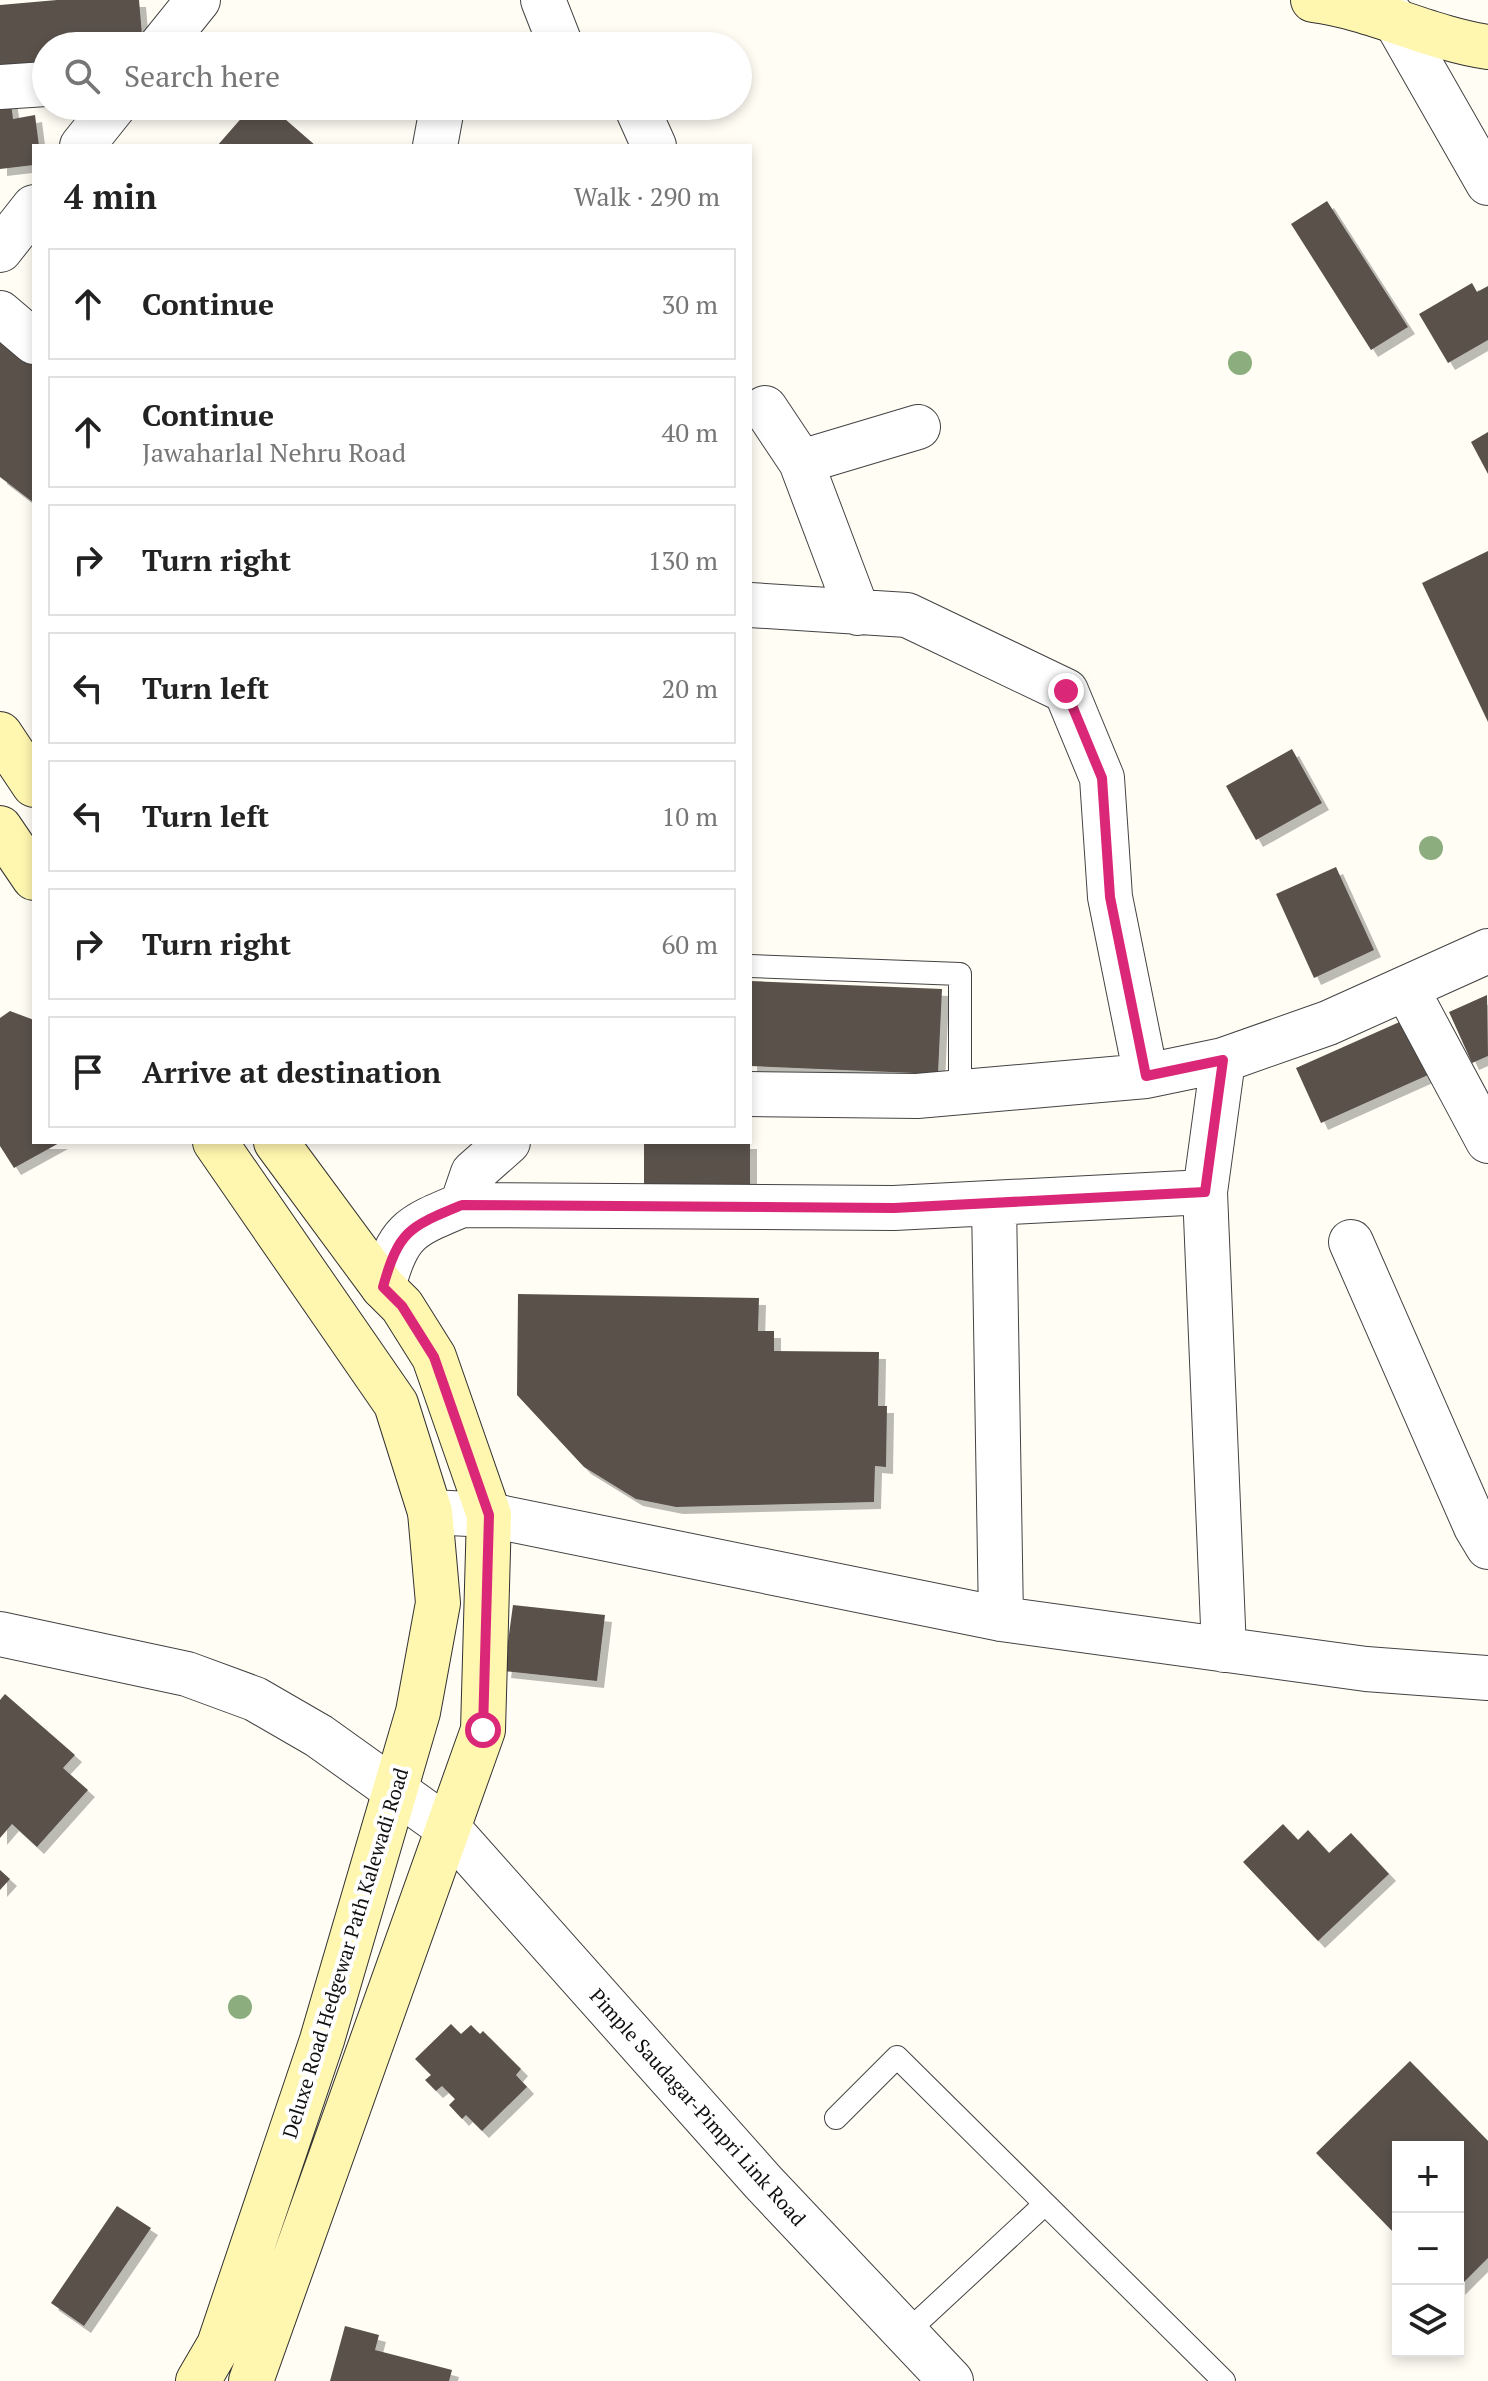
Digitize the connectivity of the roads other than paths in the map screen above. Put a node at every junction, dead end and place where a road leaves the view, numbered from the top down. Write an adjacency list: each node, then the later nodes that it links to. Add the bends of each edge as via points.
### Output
1 (198, 0): 5 (street)
2 (543, 0): 6 (street)
3 (1313, 0): 4 (street)
4 (1387, 10): 7 (street, via 1460,43); 14 (street)
5 (172, 32)
6 (556, 32)
7 (1488, 47)
8 (32, 85): 9 (street)
9 (0, 87)
10 (103, 120): 12 (street)
11 (642, 120): 13 (street)
12 (84, 144)
13 (653, 144)
14 (1488, 183)
15 (32, 210): 16 (street)
16 (0, 250)
17 (0, 313): 18 (street)
18 (32, 340)
19 (765, 408): 21 (street)
20 (918, 427): 21 (street)
21 (801, 462): 23 (street)
22 (752, 605): 23 (street)
23 (858, 613): 32 (street, via 907,615 1066,691 1102,778 1110,897)
24 (0, 734): 25 (street)
25 (32, 782)
26 (0, 828): 27 (street)
27 (32, 875)
28 (1488, 951): 30 (street)
29 (752, 966): 33 (lane, via 960,974)
30 (1406, 988): 31 (street, via 1328,1023); 35 (street)
31 (1223, 1060): 32 (street); 39 (street)
32 (1146, 1076): 33 (street)
33 (960, 1092): 34 (street)
34 (752, 1094)
35 (1488, 1141)
36 (216, 1144): 44 (street, Deluxe Road Hedgewar Path Kalewadi Road, via 396,1404)
37 (277, 1144): 43 (street)
38 (506, 1144): 41 (street, via 473,1173)
39 (1205, 1192): 40 (street); 49 (street)
40 (994, 1203): 41 (street, via 894,1208); 47 (street)
41 (462, 1205): 43 (street, via 416,1224 393,1250)
42 (1351, 1242): 46 (street)
43 (383, 1287): 45 (street, via 402,1306 434,1357)
44 (430, 1512): 45 (street); 51 (street, Deluxe Road Hedgewar Path Kalewadi Road, via 438,1603 418,1712)
45 (489, 1515): 47 (street); 52 (street, via 483,1730)
46 (1488, 1547)
47 (1001, 1619): 49 (street)
48 (0, 1634): 51 (street, Pimple Saudagar-Pimpri Link Road, via 187,1674 255,1699 319,1736)
49 (1224, 1650): 50 (street)
50 (1488, 1678)
51 (395, 1792): 52 (street, Pimple Saudagar-Pimpri Link Road); 56 (street, Deluxe Road Hedgewar Path Kalewadi Road, via 317,2055 219,2345)
52 (449, 1829): 55 (street, Pimple Saudagar-Pimpri Link Road, via 763,2182); 57 (street)
53 (836, 2118): 54 (lane, via 897,2057)
54 (1045, 2204): 55 (lane); 59 (lane)
55 (906, 2333): 58 (street, Pimple Saudagar-Pimpri Link Road)
56 (198, 2381)
57 (251, 2381)
58 (951, 2381)
59 (1224, 2381)

